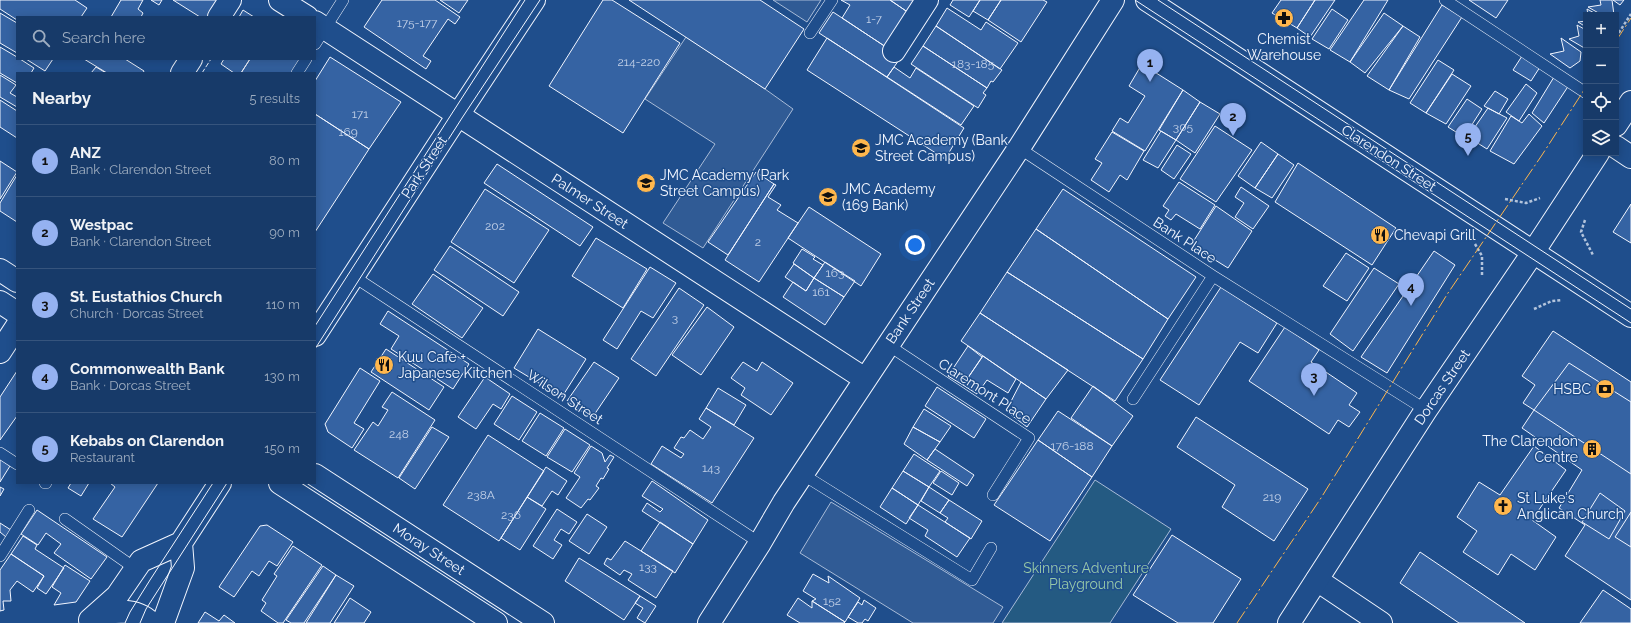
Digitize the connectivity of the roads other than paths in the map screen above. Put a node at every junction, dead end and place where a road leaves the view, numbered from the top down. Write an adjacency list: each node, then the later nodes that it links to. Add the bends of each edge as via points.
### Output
1 (230, 0): 10 (street)
2 (280, 0): 11 (street, Palmer Street)
3 (343, 0): 12 (lane)
4 (534, 0): 21 (street, Park Street)
5 (832, 0): 14 (lane)
6 (927, 0): 15 (street)
7 (1113, 0): 22 (street, Bank Street)
8 (1147, 0): 26 (street, Clarendon Street)
9 (1445, 0): 20 (lane)
10 (220, 16)
11 (300, 16)
12 (316, 27)
13 (316, 29): 21 (street, Palmer Street)
14 (810, 33)
15 (894, 51)
16 (191, 60): 18 (street)
17 (305, 60): 19 (lane)
18 (183, 72)
19 (298, 72)
20 (1583, 91)
21 (458, 114): 28 (street, Park Street); 38 (street, Palmer Street)
22 (1019, 148): 29 (lane, Bank Place); 36 (street, Bank Street)
23 (1619, 150): 25 (street)
24 (1596, 156): 26 (street, Dorcas Street)
25 (1631, 157)
26 (1534, 252): 33 (street, Clarendon Street); 40 (street, Dorcas Street)
27 (0, 270): 30 (street)
28 (353, 276): 35 (street, Park Street); 51 (lane, Wilson Street)
29 (1213, 276): 39 (lane, Bank Place); 40 (lane)
30 (16, 280)
31 (0, 302): 32 (street)
32 (16, 312)
33 (1631, 316)
34 (16, 328): 37 (street)
35 (316, 333)
36 (888, 345): 38 (street, Bank Street); 47 (lane, Claremont Place, via 1029,438)
37 (0, 352)
38 (865, 379): 43 (street, Bank Street)
39 (1133, 399)
40 (1426, 410): 55 (street, Dorcas Street)
41 (0, 453): 42 (lane)
42 (16, 463)
43 (802, 474): 51 (street, Bank Street); 52 (lane, via 972,580)
44 (316, 476): 60 (street, Moray Street)
45 (219, 484): 50 (street)
46 (282, 484): 59 (street, Moray Street)
47 (993, 495)
48 (29, 510): 53 (lane)
49 (66, 519): 54 (lane)
50 (181, 543): 54 (street, via 141,561); 58 (street, via 183,568)
51 (760, 543): 61 (street, Bank Street)
52 (991, 548)
53 (0, 556)
54 (136, 569): 56 (street, via 117,596)
55 (1317, 580): 62 (street, Dorcas Street); 63 (street)
56 (88, 622): 57 (street, via 96,616 123,611 138,614)
57 (151, 623)
58 (162, 623)
59 (496, 623)
60 (543, 623)
61 (709, 623)
62 (1289, 623)
63 (1381, 623)

